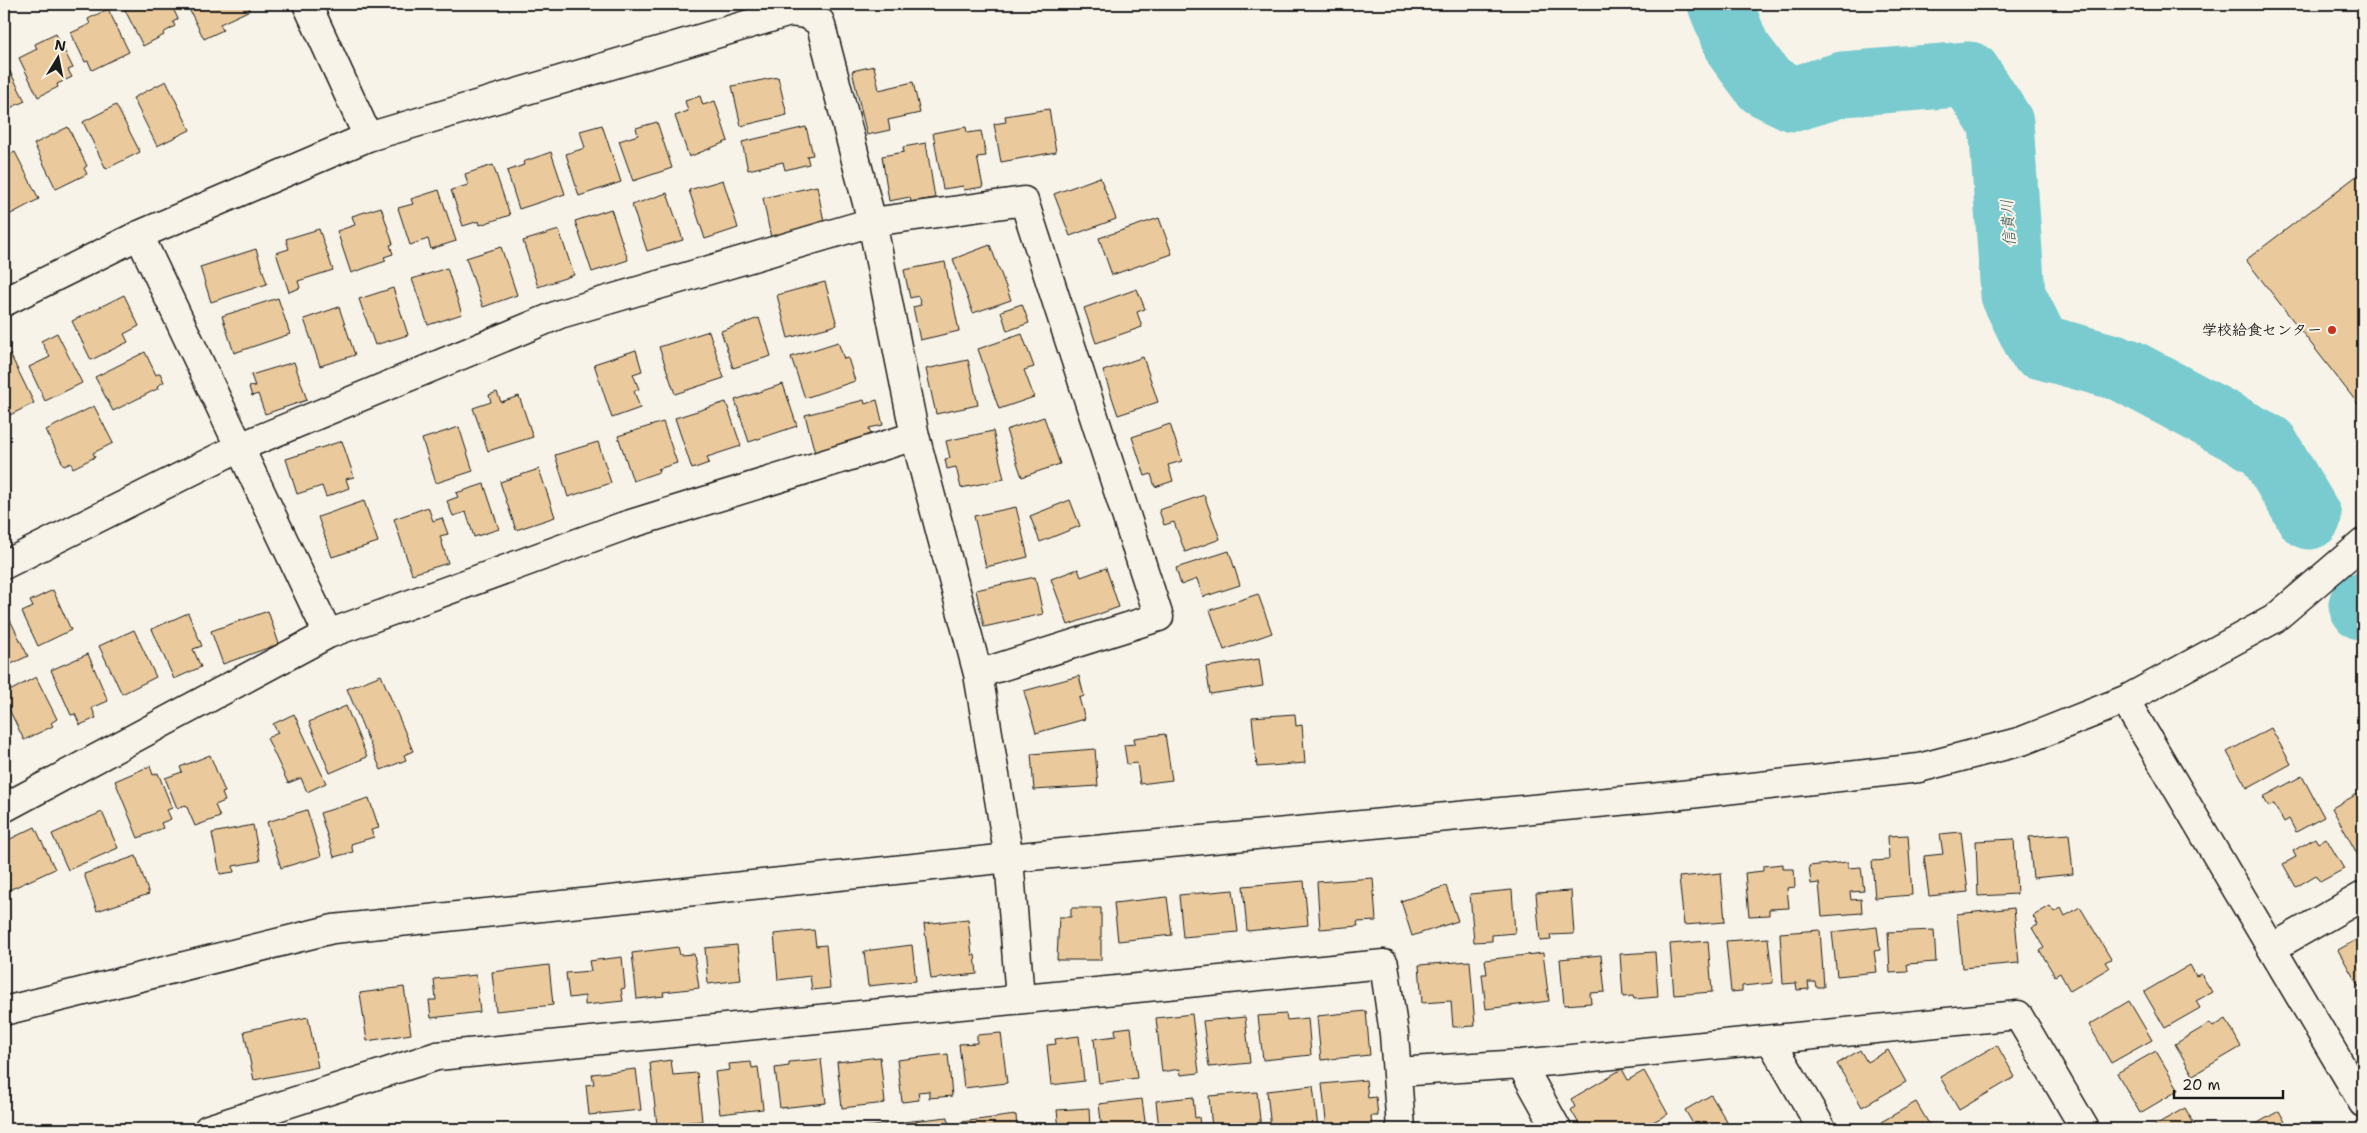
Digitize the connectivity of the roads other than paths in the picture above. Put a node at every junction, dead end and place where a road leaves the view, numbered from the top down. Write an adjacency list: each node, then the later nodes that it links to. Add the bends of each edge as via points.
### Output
1 (306, 4): 2 (street)
2 (368, 137): 3 (street, via 790,12 806,14 820,22); 4 (street)
3 (872, 222): 6 (street); 7 (street, via 560,314); 11 (street, via 1024,201 1159,617)
4 (139, 235): 5 (street); 7 (street)
5 (4, 302)
6 (915, 436): 10 (street, via 624,526); 11 (street)
7 (240, 447): 9 (street); 10 (street)
8 (2363, 543): 12 (street, via 2274,619)
9 (4, 565)
10 (328, 634): 13 (street)
11 (978, 674): 14 (street)
12 (2125, 700): 14 (street, via 2022,741 1919,768 1672,796); 16 (street)
13 (4, 808)
14 (1010, 858): 17 (street); 18 (street, via 333,929)
15 (2363, 896): 16 (street)
16 (2272, 948): 22 (street)
17 (1020, 999): 21 (street, via 1384,964); 23 (street, via 437,1056)
18 (4, 1011)
19 (1771, 1040): 20 (street); 26 (street); 27 (street, via 2018,1015)
20 (1521, 1064): 21 (street); 25 (street)
21 (1397, 1072): 24 (street)
22 (2363, 1103)
23 (208, 1129)
24 (1402, 1129)
25 (1557, 1129)
26 (1822, 1129)
27 (2086, 1129)

